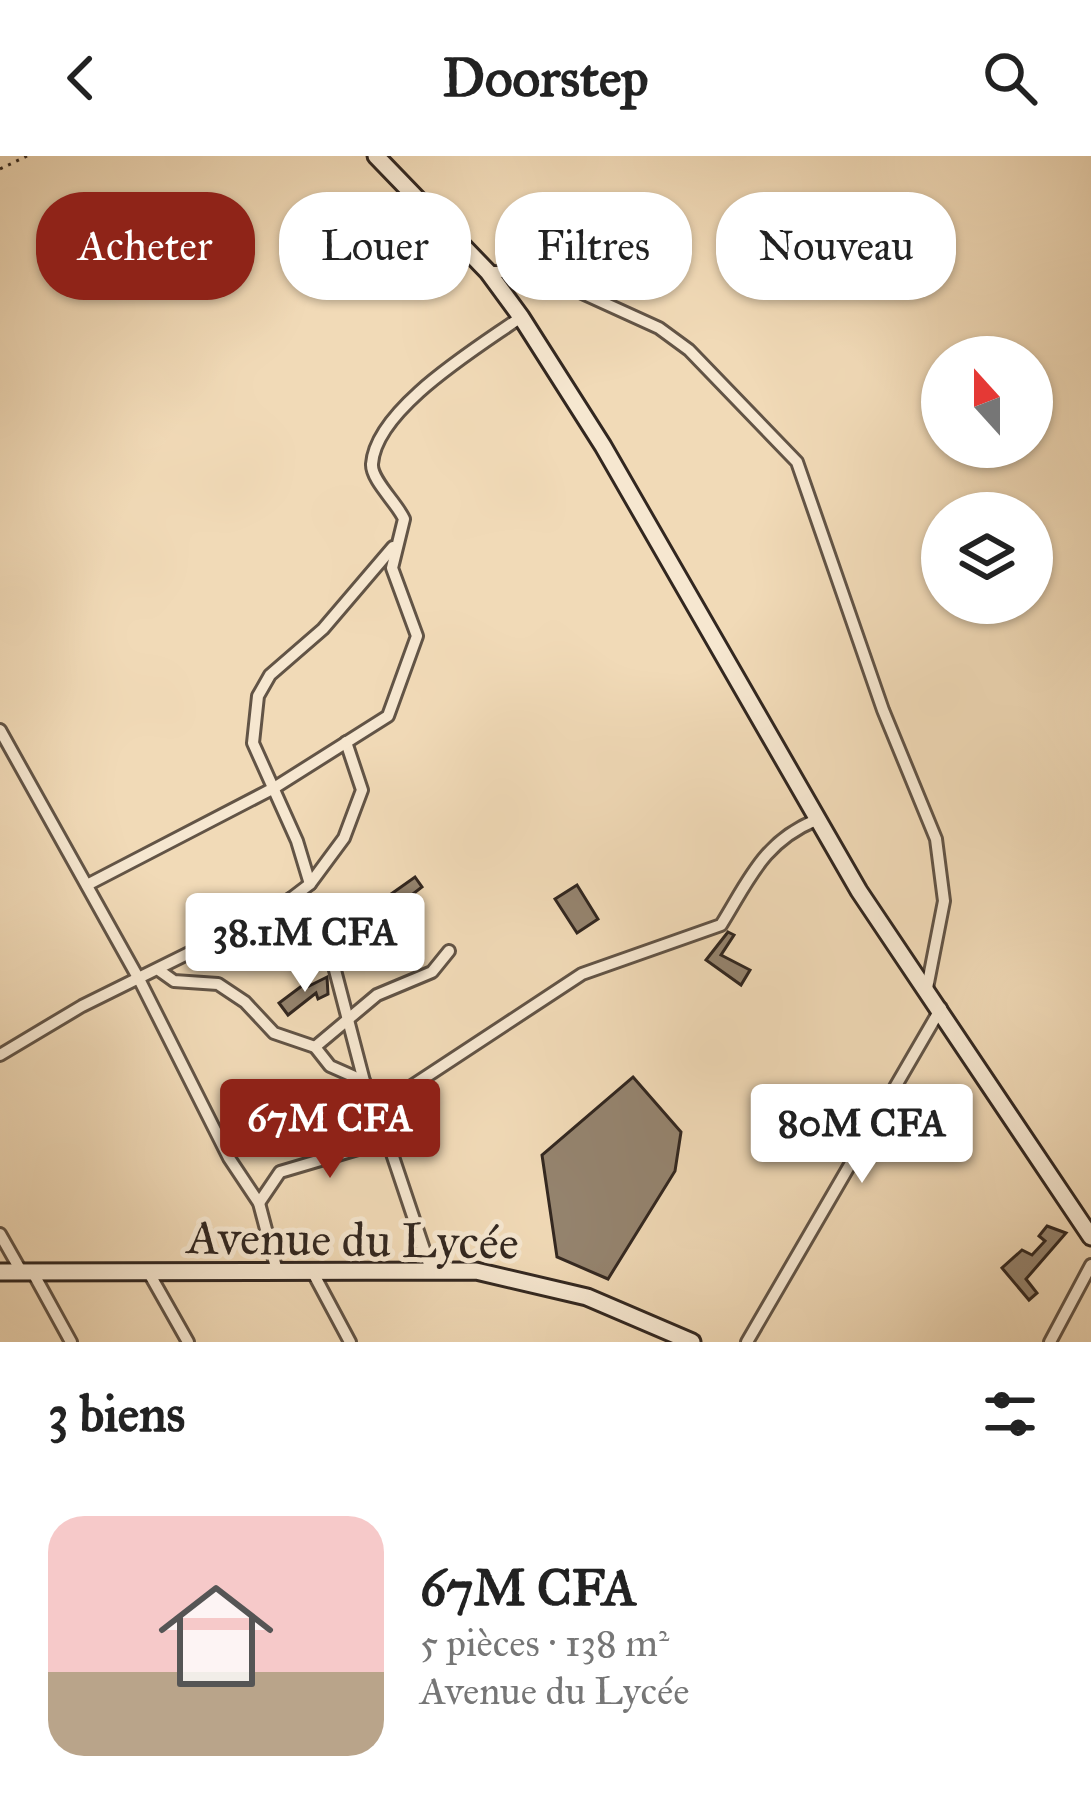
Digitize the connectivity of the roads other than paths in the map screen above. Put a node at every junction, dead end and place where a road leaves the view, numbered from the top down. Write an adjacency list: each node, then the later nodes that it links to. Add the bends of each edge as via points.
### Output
1 (376, 156): 2 (main road)
2 (488, 272): 3 (main road); 15 (street, via 536,272 659,328 797,462 936,839 944,901)
3 (521, 316): 4 (street, via 383,430 371,467 402,513); 8 (main road)
4 (396, 545): 6 (street, via 392,568 415,625 414,645 388,716); 7 (street, via 261,688 251,736)
5 (0, 730): 10 (street)
6 (346, 742): 7 (street); 9 (street, via 362,790 344,838)
7 (274, 788): 9 (street); 10 (street)
8 (816, 820): 15 (main road); 21 (street, via 760,857 721,925 582,974)
9 (310, 884): 11 (street)
10 (87, 885): 14 (street)
11 (290, 899): 13 (street); 17 (street, via 305,932 321,936 330,951)
12 (449, 951): 17 (street, via 432,972 376,995)
13 (160, 971): 14 (street); 18 (street, via 174,981 218,984 274,1033)
14 (140, 981): 19 (street); 23 (street)
15 (927, 988): 16 (main road)
16 (941, 1009): 25 (main road); 37 (street)
17 (350, 1020): 18 (street); 20 (street)
18 (315, 1047): 20 (street, via 330,1066)
19 (0, 1055)
20 (364, 1081): 21 (street)
21 (377, 1109): 22 (street)
22 (385, 1141): 23 (street, via 280,1172); 27 (street)
23 (259, 1203): 29 (street)
24 (0, 1234): 28 (street)
25 (1091, 1237)
26 (1091, 1265): 38 (street)
27 (431, 1270): 30 (main road, Avenue du Lycée); 36 (main road, Avenue du Lycée, via 547,1284)
28 (26, 1271): 31 (main road, Avenue du Lycée); 32 (main road, Avenue du Lycée); 33 (street)
29 (277, 1271): 30 (main road, Avenue du Lycée); 32 (main road, Avenue du Lycée)
30 (312, 1271): 35 (street)
31 (0, 1272)
32 (149, 1274): 34 (street)
33 (71, 1342)
34 (188, 1342)
35 (350, 1342)
36 (692, 1342)
37 (747, 1342)
38 (1050, 1342)

